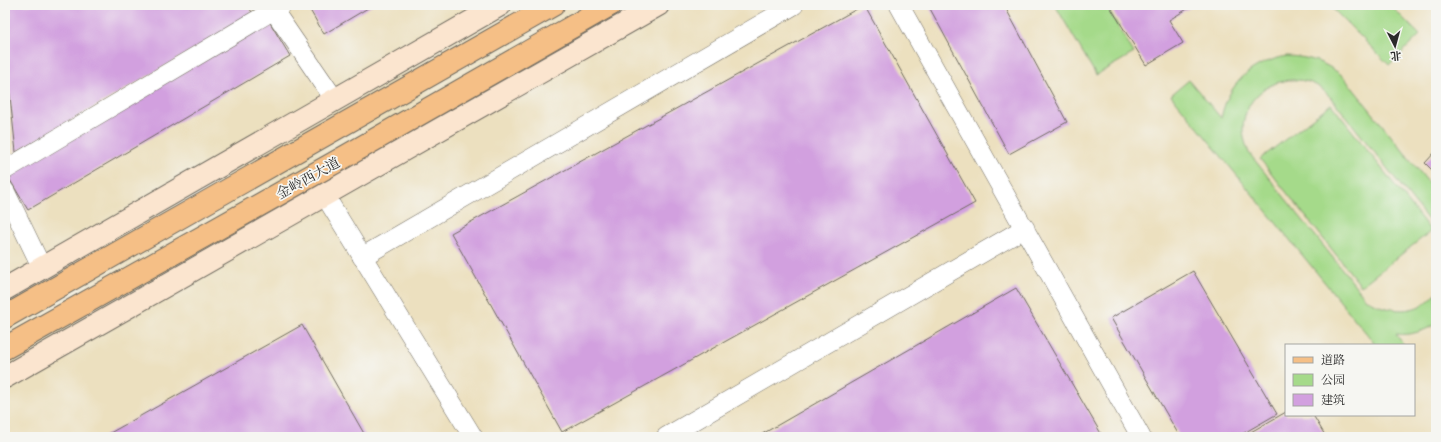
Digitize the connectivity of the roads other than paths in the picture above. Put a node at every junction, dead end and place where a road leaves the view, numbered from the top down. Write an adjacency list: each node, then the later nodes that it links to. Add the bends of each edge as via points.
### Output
1 (500, 5): 8 (street)
2 (553, 5): 16 (main road, 金岭西大道)
3 (610, 5): 17 (main road, 金岭西大道)
4 (658, 5): 11 (street)
5 (794, 5): 13 (street)
6 (899, 5): 12 (street)
7 (275, 7): 8 (street); 9 (street)
8 (334, 100): 14 (street)
9 (5, 170)
10 (5, 191): 14 (street)
11 (324, 194): 13 (street); 18 (street)
12 (1025, 228): 19 (street); 22 (street)
13 (362, 257): 20 (street)
14 (42, 268): 15 (street)
15 (5, 289)
16 (5, 317)
17 (5, 348)
18 (5, 377)
19 (687, 432): 21 (street)
20 (473, 437)
21 (666, 437)
22 (1142, 437)

